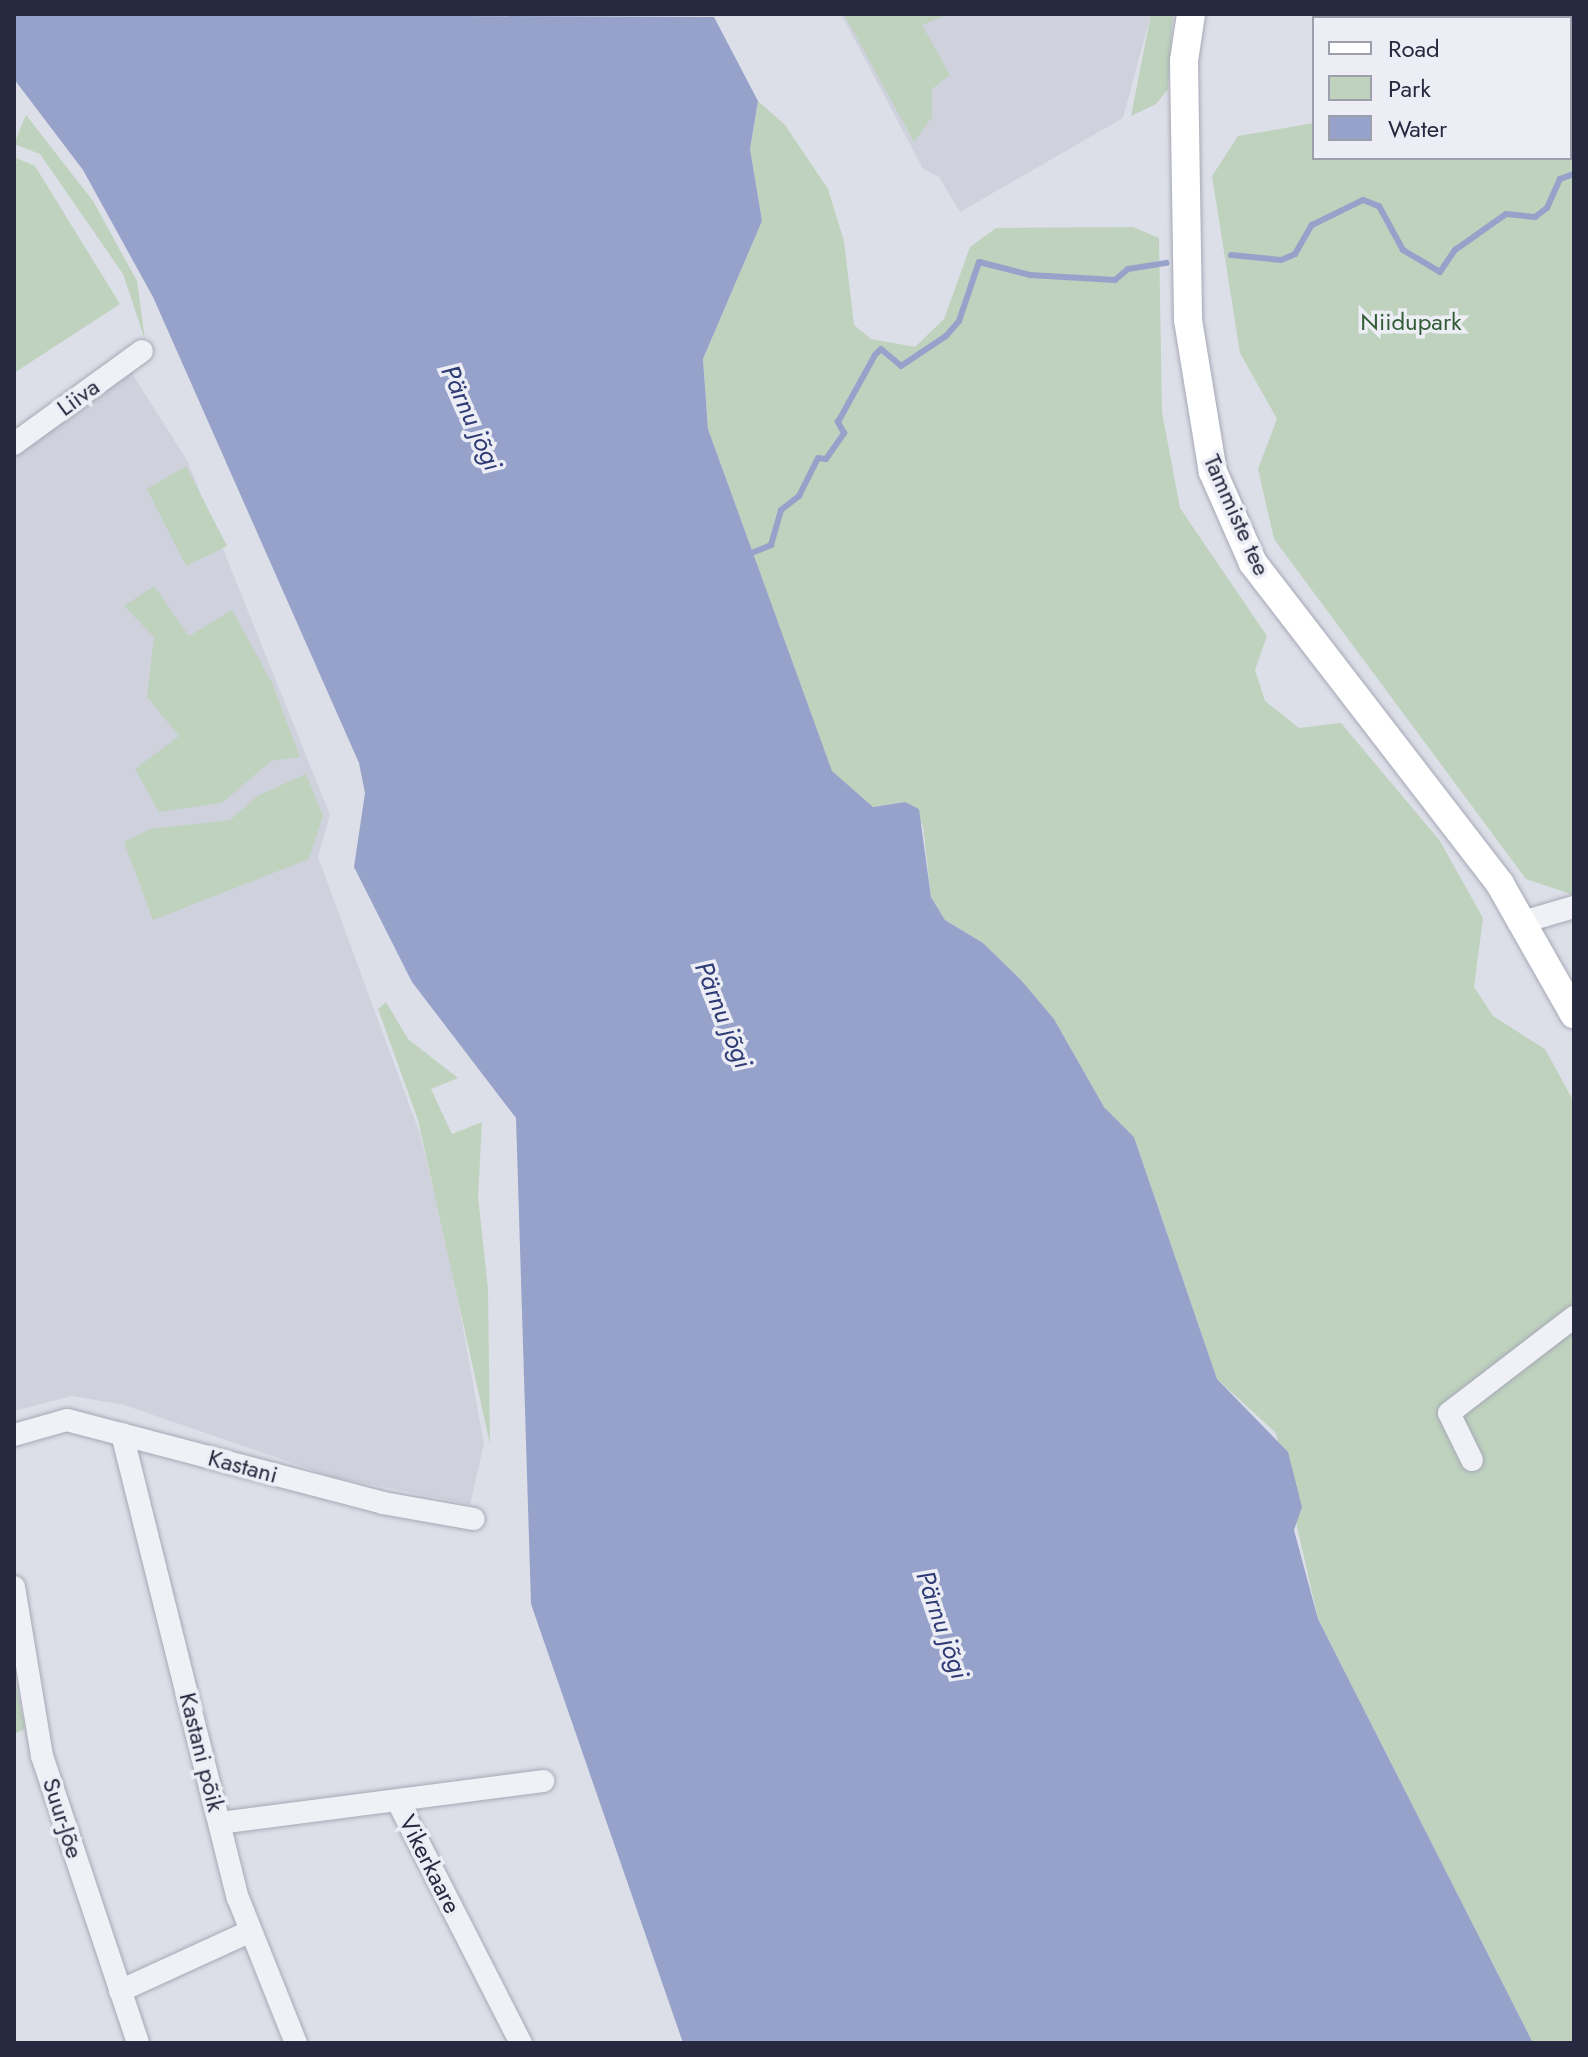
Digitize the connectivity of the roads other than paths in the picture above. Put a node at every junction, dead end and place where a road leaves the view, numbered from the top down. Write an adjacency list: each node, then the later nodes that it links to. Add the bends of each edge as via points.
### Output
1 (1191, 14): 5 (main road, Tammiste tee, via 1184,61 1188,320 1213,472 1262,576)
2 (142, 351): 3 (street, Liiva)
3 (14, 444)
4 (1574, 907): 5 (street)
5 (1526, 921): 6 (main road, Tammiste tee)
6 (1574, 1014)
7 (1574, 1317): 10 (street, via 1449,1413)
8 (122, 1434): 9 (street, Kastani, via 67,1420); 11 (street, Kastani, via 383,1503); 15 (street, Kastani põik)
9 (14, 1435)
10 (1472, 1460)
11 (474, 1519)
12 (14, 1587): 17 (street, Suur-Jõe, via 42,1756)
13 (543, 1781): 14 (street)
14 (399, 1804): 15 (street, Vikerkaare); 20 (street, Vikerkaare)
15 (220, 1823): 16 (street, Kastani põik)
16 (249, 1932): 17 (street); 19 (street, Kastani põik)
17 (120, 1991): 18 (street, Suur-Jõe)
18 (138, 2043)
19 (296, 2043)
20 (521, 2043)

